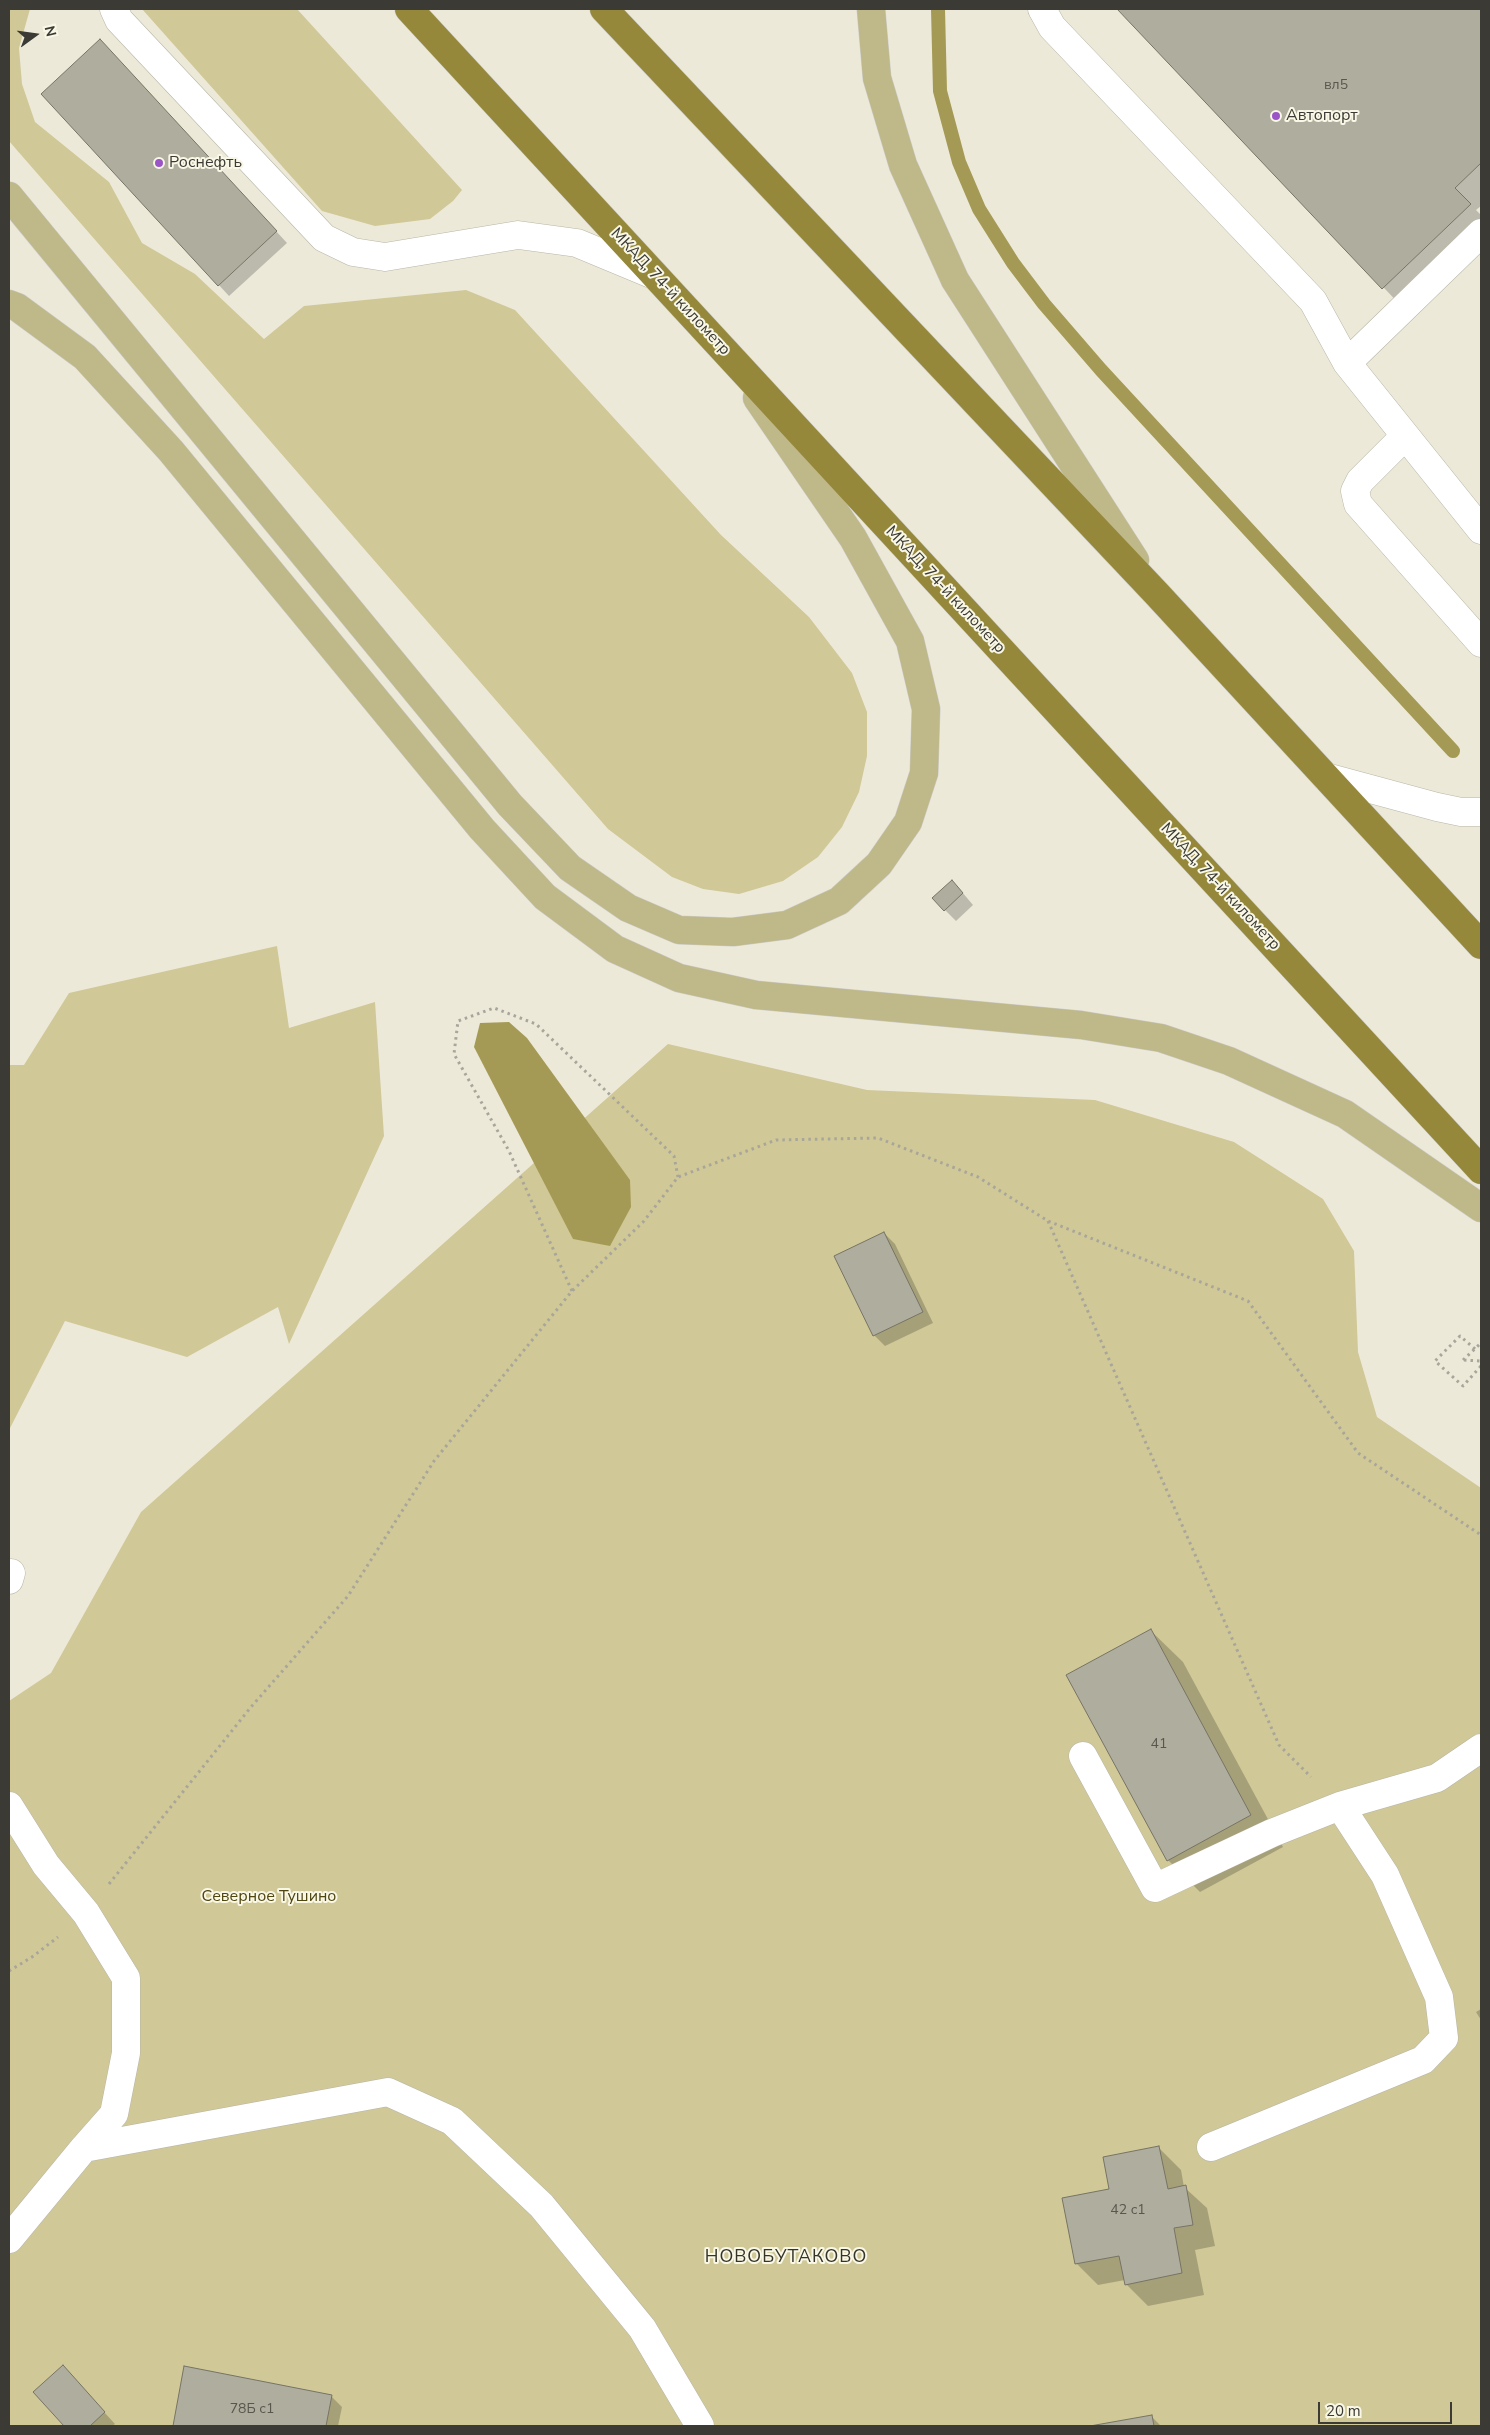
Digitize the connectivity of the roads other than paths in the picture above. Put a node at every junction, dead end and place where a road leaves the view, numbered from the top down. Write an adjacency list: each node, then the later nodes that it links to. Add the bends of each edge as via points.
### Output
1 (114, 9): 8 (lane, via 119,20 324,238 354,252 385,258 518,235 577,243)
2 (409, 9): 8 (highway, МКАД, 74-й километр)
3 (604, 9): 14 (highway)
4 (870, 9): 14 (main road, via 878,78 903,165 955,280)
5 (1042, 9): 11 (lane, via 1052,28 1313,301)
6 (9, 196): 10 (main road, via 510,805 570,868 628,908 680,930 733,932 787,926 839,901 879,864 908,822 924,773 926,709 910,641 853,538)
7 (1481, 233): 11 (lane)
8 (654, 275): 10 (highway, МКАД, 74-й километр)
9 (9, 304): 20 (main road, via 85,357 171,450 482,829 545,897 615,949 679,978 756,995 1081,1025 1161,1038 1229,1062 1345,1114)
10 (725, 352): 19 (highway, МКАД, 74-й километр)
11 (1347, 363): 12 (lane)
12 (1406, 436): 13 (lane); 15 (lane, via 1360,481 1356,491 1358,504)
13 (1481, 530)
14 (1156, 592): 16 (highway)
15 (1481, 644)
16 (1326, 777): 17 (lane, via 1437,807); 18 (highway)
17 (1481, 812)
18 (1481, 945)
19 (1481, 1170)
20 (1481, 1208)
21 (1481, 1748): 24 (lane, via 1437,1778)
22 (1083, 1756): 24 (lane, via 1156,1888 1272,1833)
23 (9, 1806): 26 (lane, via 46,1865 86,1913 126,1978 126,2053 114,2114)
24 (1340, 1806): 25 (lane, via 1385,1875 1439,1997 1444,2038 1423,2060)
25 (1211, 2147)
26 (84, 2148): 27 (lane); 28 (lane, via 388,2092 452,2120 542,2206 642,2328)
27 (9, 2240)
28 (700, 2426)

